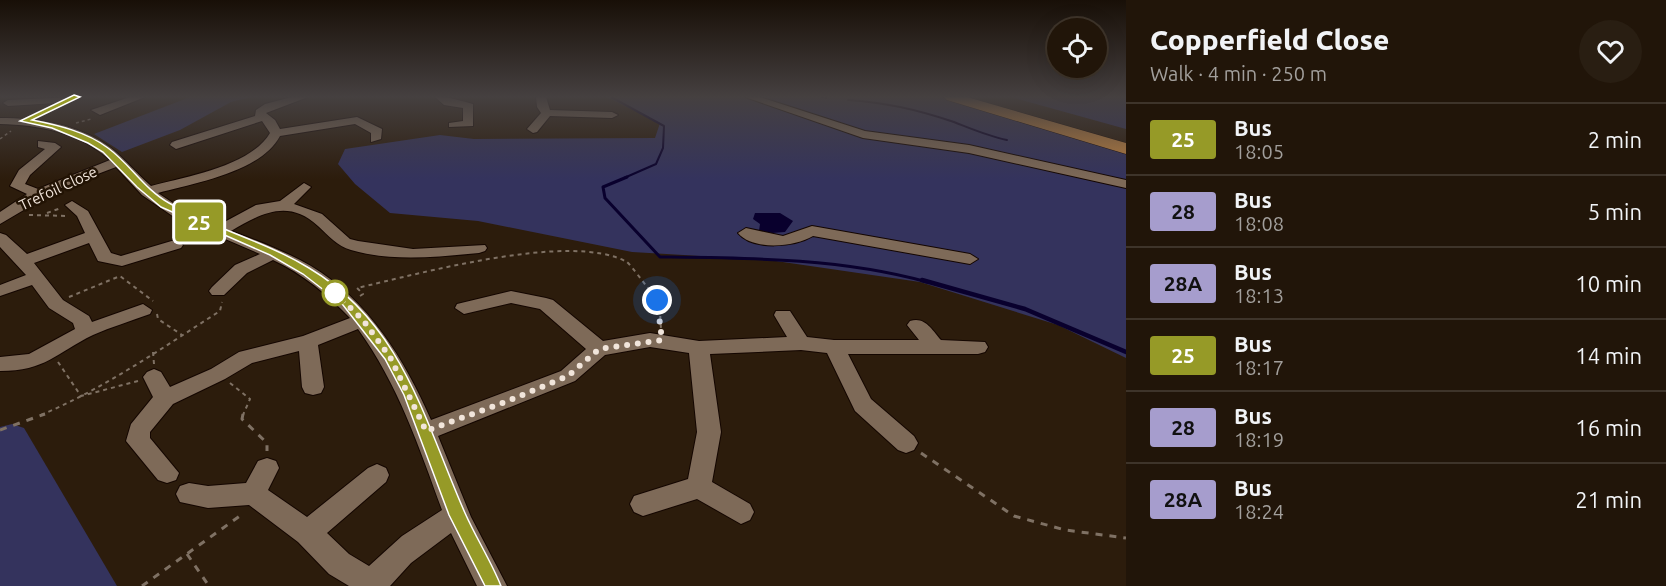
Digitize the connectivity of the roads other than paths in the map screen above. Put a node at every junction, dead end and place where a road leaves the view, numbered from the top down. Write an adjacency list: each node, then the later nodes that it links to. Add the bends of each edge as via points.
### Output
1 (29, 124): 17 (street)
2 (241, 124): 19 (street)
3 (272, 124): 14 (street)
4 (337, 124): 14 (street)
5 (365, 124): 16 (street, via 378,132)
6 (463, 124): 12 (street)
7 (537, 124): 13 (street)
8 (834, 124): 22 (street, via 863,134 969,148)
9 (1045, 124): 20 (highway)
10 (1066, 124): 18 (highway)
11 (1085, 124): 15 (highway)
12 (453, 125)
13 (533, 129)
14 (276, 133): 24 (street, via 265,150 240,162)
15 (1126, 137)
16 (375, 139)
17 (56, 141): 21 (street, via 91,142); 25 (street, via 17,184)
18 (1126, 143)
19 (176, 145)
20 (1126, 148)
21 (118, 162): 24 (street); 25 (street, Trefoil Close)
22 (1126, 184)
23 (304, 187): 26 (street)
24 (147, 192): 29 (street)
25 (40, 194): 28 (street, Trefoil Close)
26 (284, 205): 29 (street, via 261,208); 34 (street, via 317,217 345,242 356,246 413,254)
27 (81, 207): 31 (street)
28 (4, 216)
29 (215, 229): 35 (street)
30 (746, 233): 36 (street, via 756,238 783,240 797,239 812,231)
31 (92, 236): 33 (street, via 104,257 122,261); 37 (street)
32 (0, 238): 37 (street)
33 (175, 245)
34 (479, 248)
35 (274, 253): 40 (street, via 241,269); 44 (street, via 307,271)
36 (970, 259)
37 (24, 261): 38 (street)
38 (36, 277): 39 (street); 46 (street, via 55,303 82,321)
39 (0, 291)
40 (217, 293)
41 (152, 308): 46 (street)
42 (464, 308): 53 (street, via 511,297 546,304)
43 (783, 315): 48 (street)
44 (363, 320): 47 (street); 58 (street, via 390,357)
45 (916, 325): 49 (street)
46 (85, 331): 54 (street, via 51,354 27,362)
47 (308, 342): 56 (street); 57 (street, via 246,357)
48 (801, 343): 50 (street); 52 (street)
49 (934, 345): 50 (street); 51 (street)
50 (834, 347): 59 (street, via 864,405)
51 (978, 347)
52 (699, 348): 53 (street, via 662,340); 63 (street, via 709,432)
53 (599, 349): 58 (street, via 568,376)
54 (0, 364)
55 (154, 377): 57 (street)
56 (313, 387)
57 (165, 398): 61 (street, via 139,430 138,441)
58 (426, 431): 68 (street)
59 (906, 443)
60 (267, 468): 65 (street)
61 (167, 473)
62 (378, 475): 69 (street)
63 (699, 487): 66 (street); 67 (street)
64 (189, 494): 65 (street)
65 (257, 497): 69 (street)
66 (643, 504)
67 (741, 512)
68 (458, 515): 70 (street, via 414,541 392,560); 71 (street)
69 (308, 533): 70 (street, via 339,564)
70 (373, 585)
71 (492, 586)

